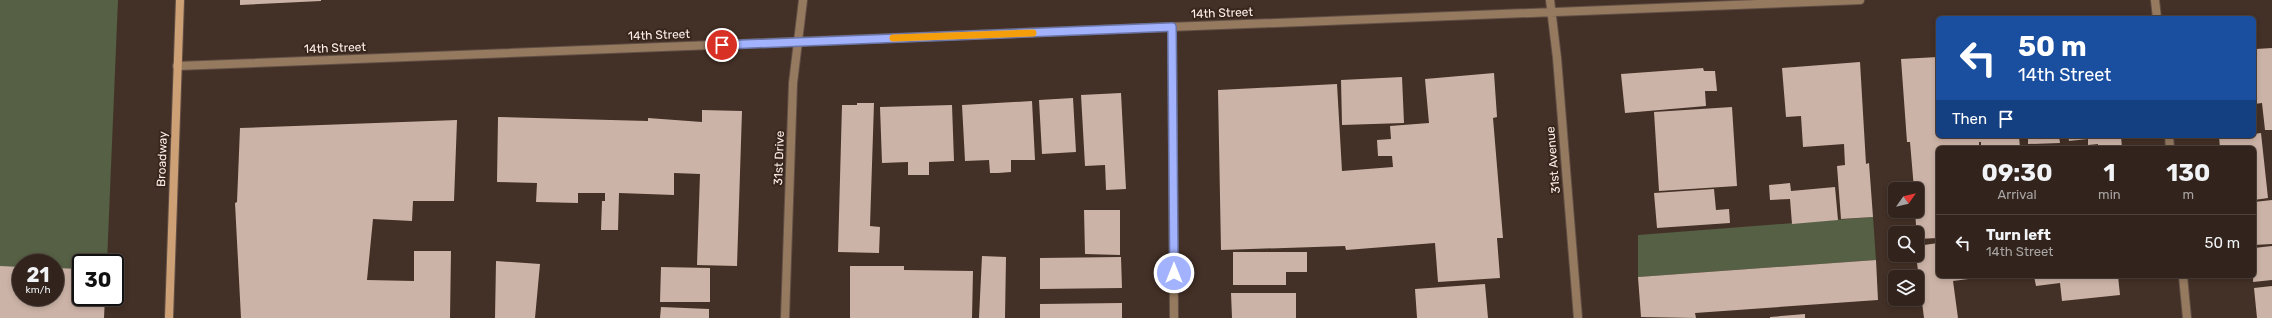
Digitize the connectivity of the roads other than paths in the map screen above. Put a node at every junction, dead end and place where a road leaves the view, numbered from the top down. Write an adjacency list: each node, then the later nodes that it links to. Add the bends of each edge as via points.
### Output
1 (180, 0): 10 (main road, Broadway)
2 (803, 0): 9 (street, 31st Drive)
3 (1550, 0): 6 (street, 31st Avenue)
4 (1860, 0): 6 (street, 14th Street)
5 (2155, 0): 7 (street)
6 (1551, 12): 8 (street, 14th Street); 15 (street, 31st Avenue)
7 (2157, 16)
8 (1172, 27): 9 (street, 14th Street); 14 (street)
9 (798, 42): 10 (street, 14th Street); 13 (street, 31st Drive, via 793,83)
10 (177, 66): 12 (main road, Broadway)
11 (2183, 278): 16 (street)
12 (169, 318)
13 (785, 318)
14 (1174, 318)
15 (1578, 318)
16 (2187, 318)

